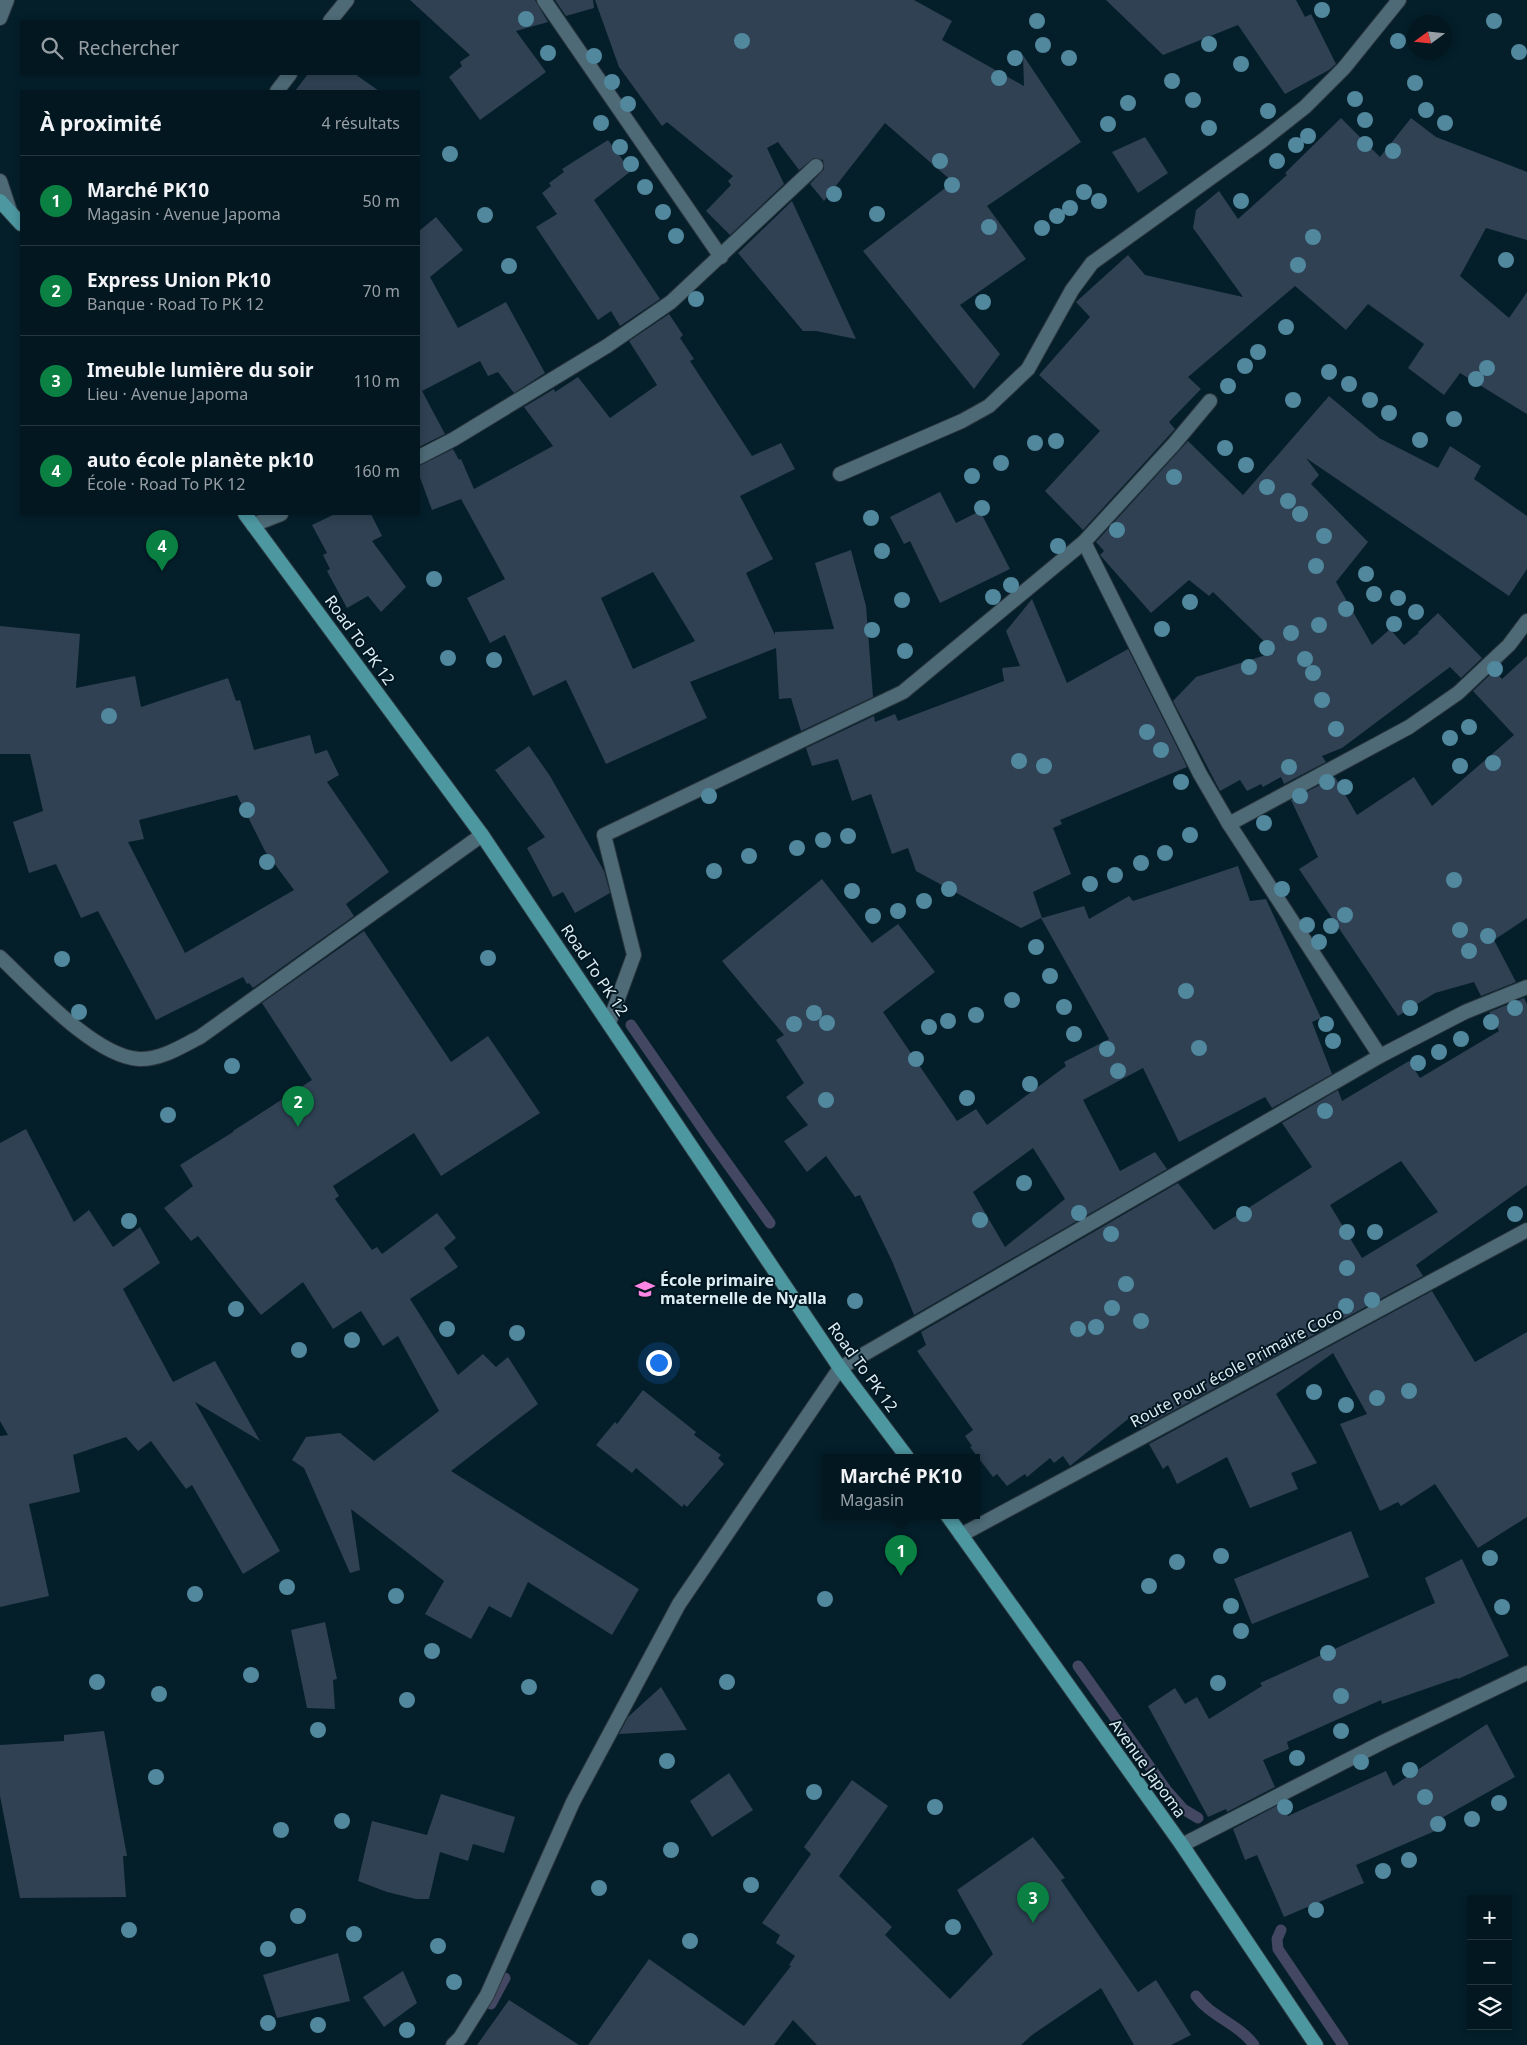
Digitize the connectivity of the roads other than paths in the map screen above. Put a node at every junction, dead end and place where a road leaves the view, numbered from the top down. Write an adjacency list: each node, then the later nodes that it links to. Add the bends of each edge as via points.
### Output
1 (7, 0): 5 (street)
2 (347, 0): 6 (street)
3 (544, 0): 14 (street)
4 (1399, 0): 17 (street, via 1344,68 1305,107 1092,263 1072,290 1028,370 989,406)
5 (0, 18)
6 (331, 20)
7 (289, 75): 8 (street)
8 (278, 90)
9 (816, 166): 14 (street)
10 (0, 181): 12 (street)
11 (0, 201): 12 (main road)
12 (10, 211): 13 (main road)
13 (20, 223)
14 (721, 256): 16 (street, via 671,302 607,346)
15 (1210, 401): 20 (street)
16 (420, 456)
17 (840, 474)
18 (275, 515): 19 (street)
19 (249, 519): 23 (main road, Road To PK 12)
20 (1084, 542): 22 (street, via 1200,774); 26 (street, via 903,692 604,835 634,955)
21 (1527, 621): 22 (street, via 1509,645 1458,693 1417,721)
22 (1229, 824): 27 (street)
23 (482, 835): 24 (street, via 200,1037 168,1053 140,1059 110,1050 67,1020); 26 (main road, Road To PK 12)
24 (0, 957)
25 (1527, 987): 27 (street, via 1465,1012)
26 (609, 1023): 29 (main road, Road To PK 12)
27 (1380, 1056): 29 (street)
28 (1527, 1230): 32 (street, Route Pour école Primaire Coco)
29 (840, 1368): 30 (main road, Road To PK 12); 35 (street, via 679,1604 573,1802 487,1994)
30 (904, 1454)
31 (950, 1519): 32 (main road, Avenue Japoma)
32 (961, 1535): 34 (main road, Avenue Japoma)
33 (1527, 1673): 34 (street)
34 (1182, 1845): 36 (main road, Avenue Japoma)
35 (453, 2045)
36 (1316, 2045)

